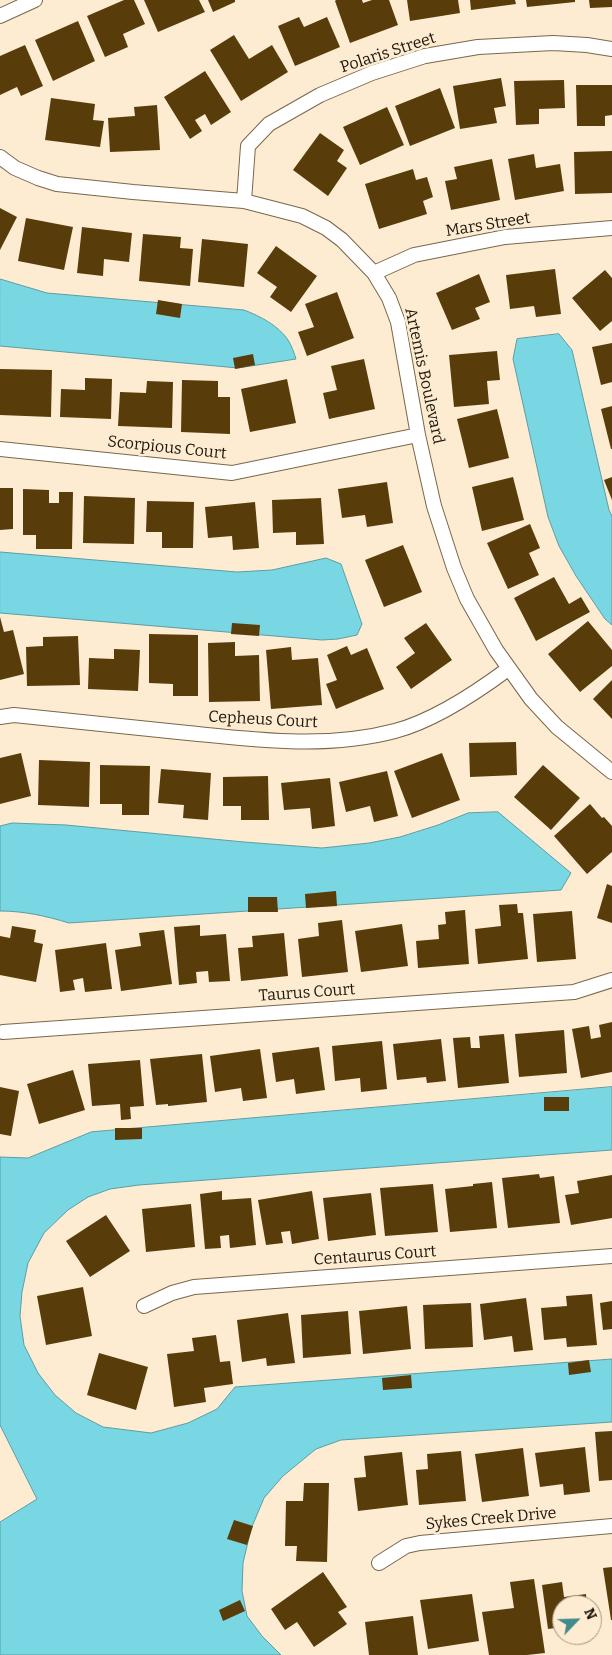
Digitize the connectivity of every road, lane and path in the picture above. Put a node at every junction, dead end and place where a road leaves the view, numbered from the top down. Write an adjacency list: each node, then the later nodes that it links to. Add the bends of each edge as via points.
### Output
1 (35, 0): 2 (street)
2 (0, 16)
3 (612, 49): 5 (street, Polaris Street, via 553,43 478,47 425,56 372,73 320,95 269,124 248,146)
4 (0, 157): 5 (street, Artemis Boulevard, via 15,168 57,184)
5 (244, 201): 7 (street, Artemis Boulevard, via 302,216 326,228)
6 (612, 228): 7 (street, Mars Street, via 505,237 414,256)
7 (374, 273): 8 (street, Artemis Boulevard, via 398,322)
8 (418, 435): 9 (street, Scorpious Court, via 232,472); 10 (street, Artemis Boulevard, via 434,506 454,568 481,626)
9 (0, 449)
10 (508, 669): 11 (street, Cepheus Court, via 485,686 418,723 357,739 267,741); 12 (street, Artemis Boulevard, via 557,727)
11 (0, 716)
12 (612, 772)
13 (612, 980): 14 (street, Taurus Court, via 574,992)
14 (3, 1032)
15 (612, 1256): 16 (street, Centaurus Court, via 194,1287)
16 (144, 1306)
17 (612, 1526): 18 (street, Sykes Creek Drive, via 420,1543 406,1546)
18 (379, 1563)

